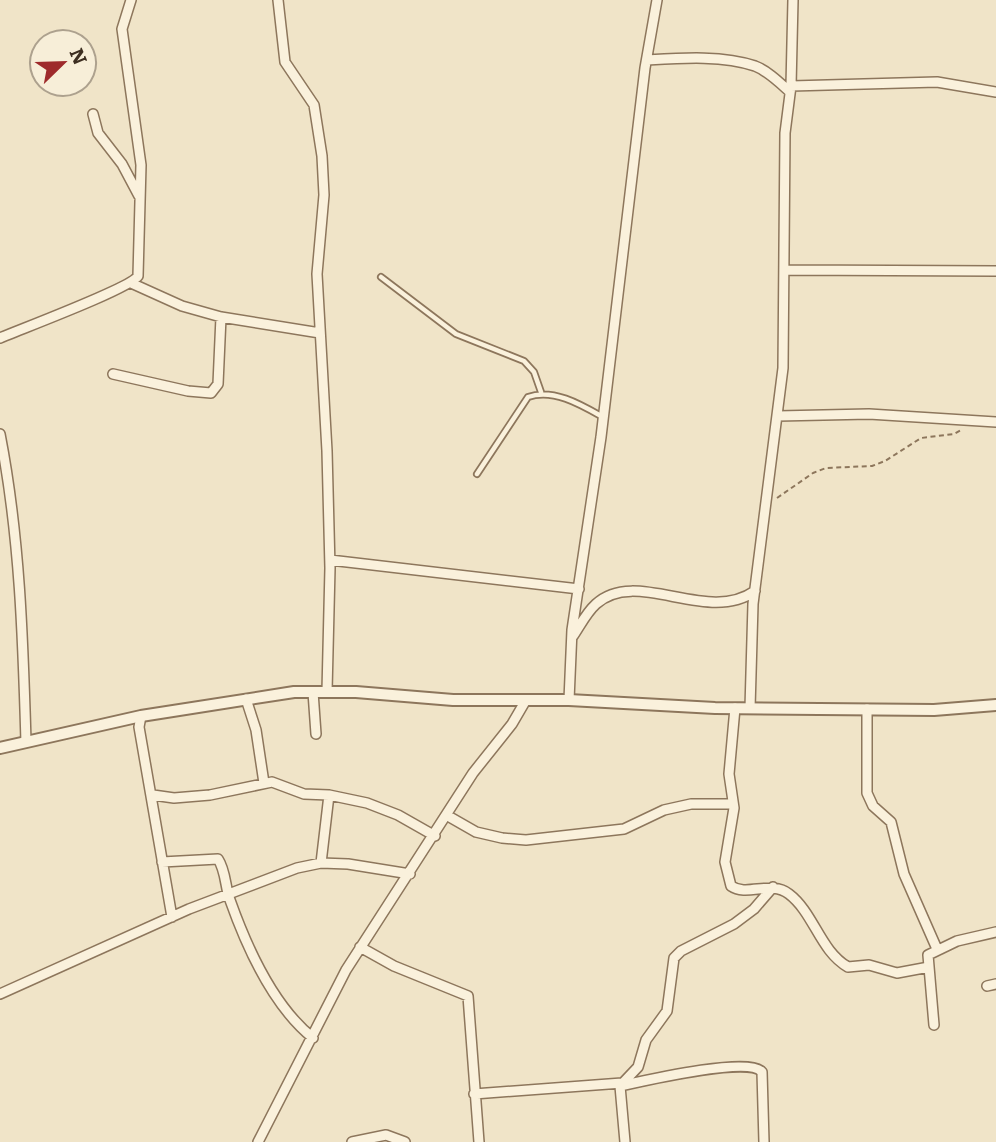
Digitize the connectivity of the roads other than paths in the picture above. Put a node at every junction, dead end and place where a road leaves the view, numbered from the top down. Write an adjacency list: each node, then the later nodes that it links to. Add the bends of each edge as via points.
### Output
1 (131, 0): 9 (street, via 122,29 141,152)
2 (278, 0): 15 (street, via 285,62 314,105 320,128 324,195 317,248)
3 (657, 0): 5 (street)
4 (793, 0): 6 (street)
5 (647, 60): 6 (street, via 741,63 758,67); 19 (street)
6 (791, 89): 7 (street, via 937,82); 10 (street, via 785,133)
7 (996, 92)
8 (93, 114): 9 (street, via 98,133)
9 (139, 196): 13 (street, via 140,261 138,276)
10 (786, 270): 11 (street); 20 (street)
11 (996, 271)
12 (381, 277): 18 (lane, via 456,334 524,361)
13 (131, 283): 14 (street); 16 (street)
14 (221, 317): 15 (street); 17 (street, via 218,384 211,393)
15 (320, 332): 24 (street)
16 (0, 338)
17 (113, 374)
18 (541, 392): 19 (lane); 23 (lane, via 527,397)
19 (601, 416): 25 (street)
20 (778, 416): 21 (street, via 869,414); 26 (street)
21 (996, 422)
22 (0, 434): 39 (street, via 15,521)
23 (477, 474)
24 (330, 560): 25 (street); 28 (street)
25 (579, 589): 27 (street)
26 (755, 591): 27 (street, via 743,600 724,604 649,593 615,594 596,605); 35 (street)
27 (572, 637): 32 (street)
28 (327, 691): 29 (street); 31 (street)
29 (313, 692): 30 (street); 38 (street)
30 (246, 699): 37 (street); 41 (street)
31 (526, 700): 32 (street); 45 (street)
32 (569, 700): 34 (street)
33 (996, 705): 36 (street)
34 (735, 708): 35 (street); 44 (street, via 729,774)
35 (750, 708): 36 (street)
36 (867, 709): 55 (street, via 867,793 873,806 891,822 904,874)
37 (141, 716): 39 (street); 42 (street, via 139,727)
38 (316, 734)
39 (26, 742): 40 (street)
40 (0, 748)
41 (264, 783): 42 (street, via 209,795); 43 (street)
42 (153, 795): 47 (street)
43 (328, 795): 46 (street, via 398,814); 48 (street)
44 (733, 804): 45 (street, via 691,804 664,810 623,829 526,840 476,832); 50 (street, via 725,862 731,886 737,890)
45 (448, 816): 46 (street)
46 (435, 836): 49 (street)
47 (162, 862): 51 (street, via 218,859); 52 (street)
48 (321, 863): 49 (street); 51 (street)
49 (410, 874): 54 (street)
50 (773, 887): 56 (street, via 800,905 823,942 848,967 869,965 897,973); 60 (street, via 734,924 674,958 667,1011 646,1040 638,1067)
51 (228, 894): 52 (street); 59 (street, via 282,1004)
52 (172, 917): 57 (street)
53 (996, 932): 55 (street)
54 (360, 947): 59 (street); 61 (street, via 394,966 467,994)
55 (937, 949): 56 (street, via 928,955)
56 (929, 967): 58 (street)
57 (0, 995)
58 (934, 1025)
59 (313, 1038): 62 (street)
60 (621, 1085): 61 (street); 66 (street); 67 (street, via 726,1068 759,1068)
61 (474, 1094): 65 (street)
62 (258, 1142)
63 (352, 1142): 64 (street, via 386,1135)
64 (405, 1142)
65 (479, 1142)
66 (625, 1142)
67 (764, 1142)

